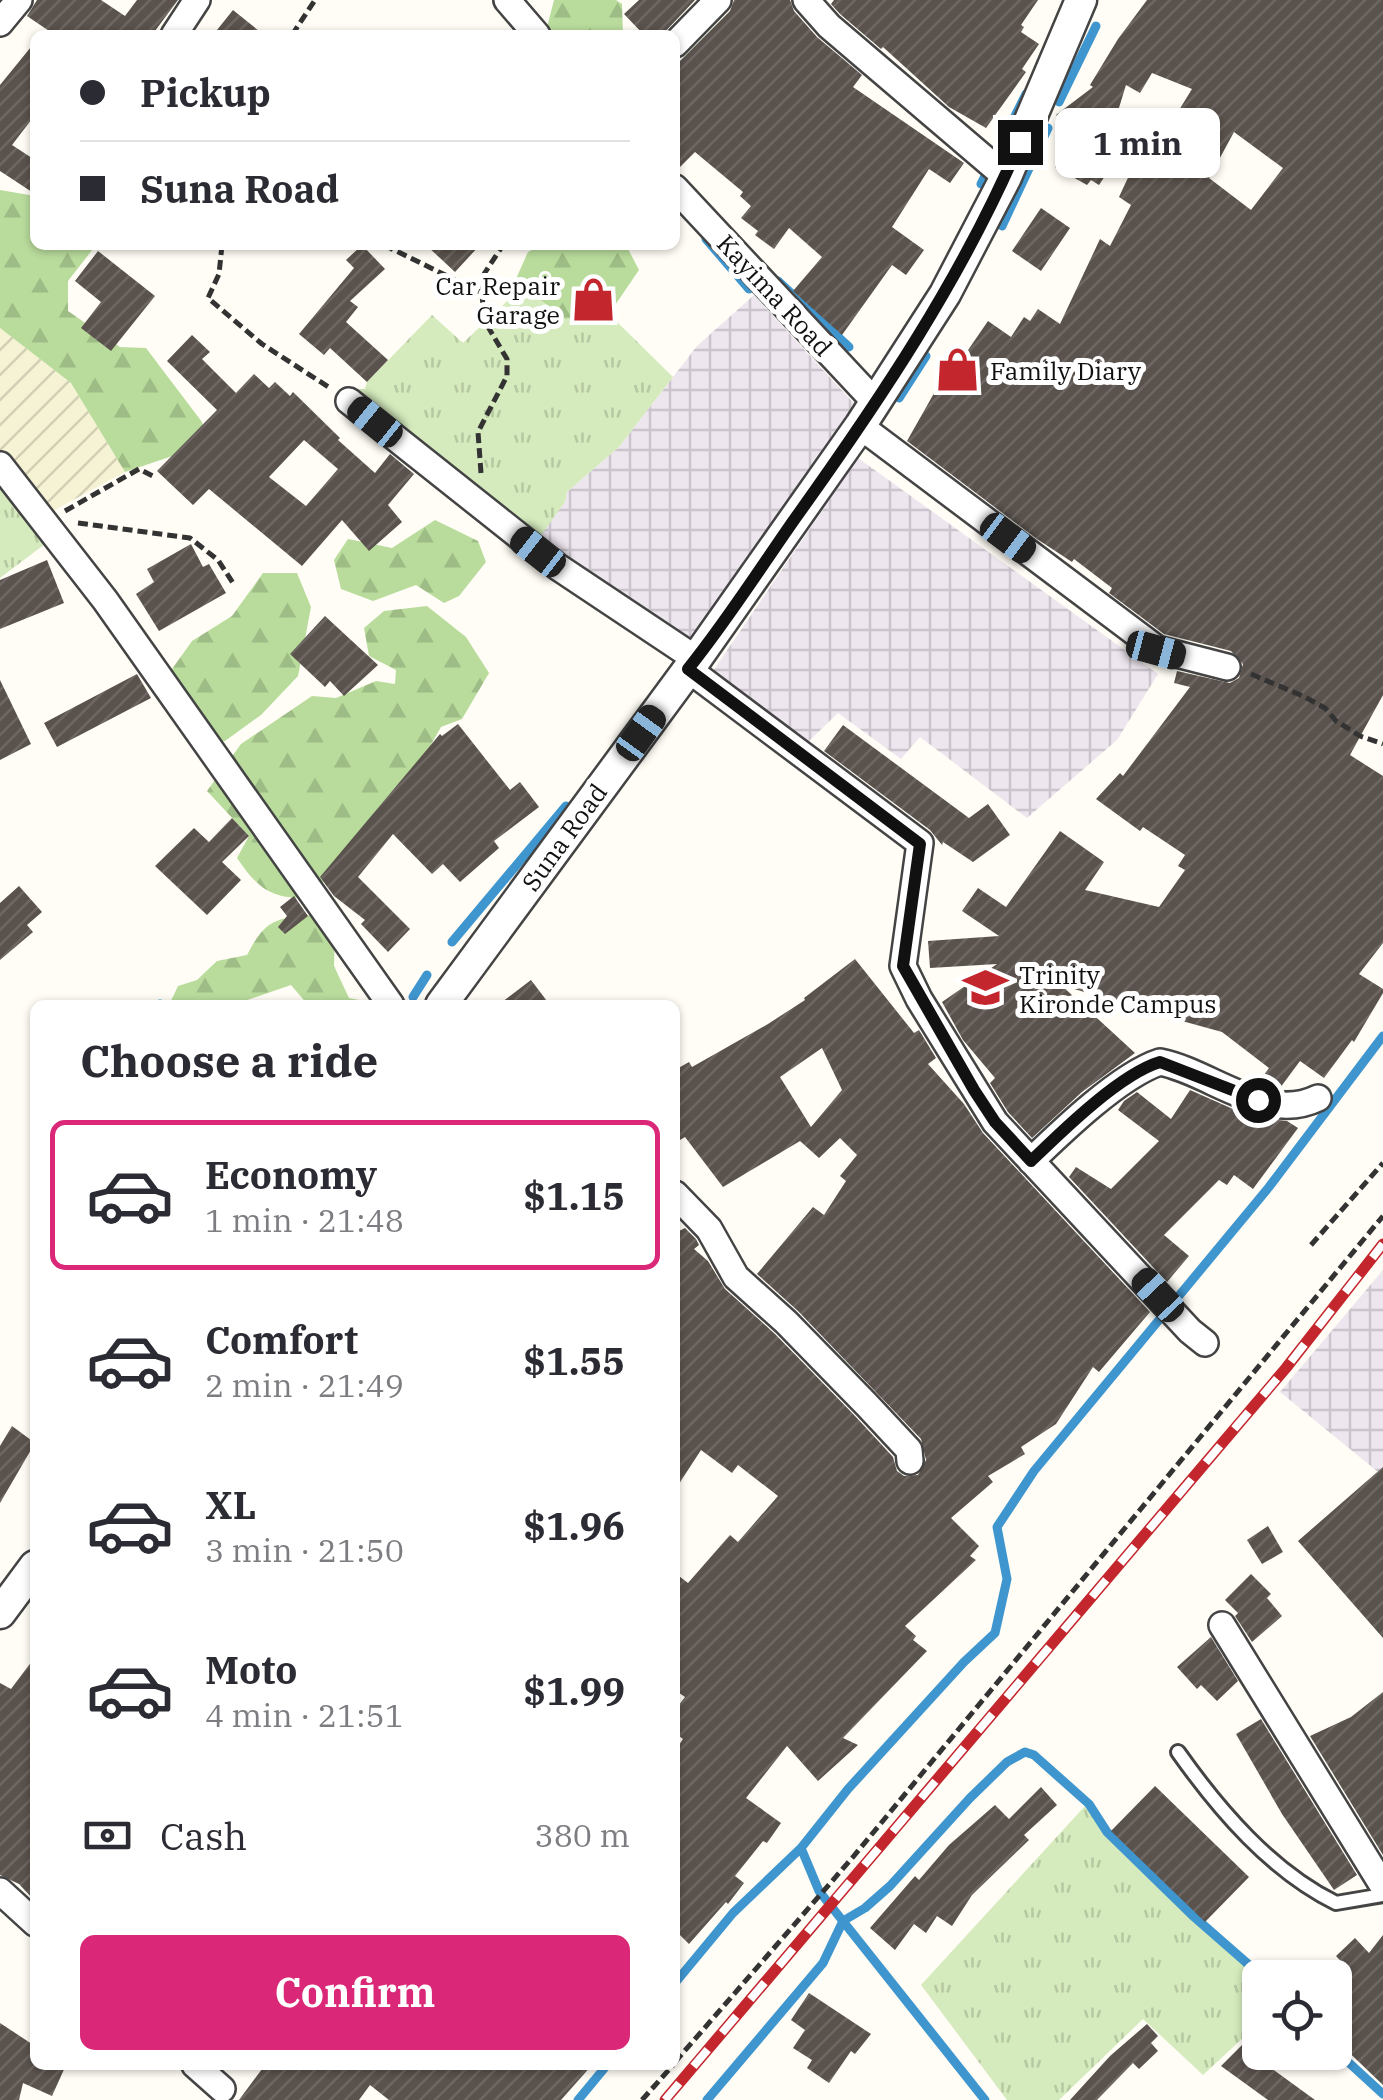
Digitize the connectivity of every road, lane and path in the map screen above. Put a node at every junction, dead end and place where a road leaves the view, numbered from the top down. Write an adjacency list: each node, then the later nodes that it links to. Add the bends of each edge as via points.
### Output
1 (18, 0): 8 (street)
2 (196, 0): 9 (street)
3 (315, 0): 10 (path)
4 (507, 0): 11 (street)
5 (718, 0): 12 (street)
6 (806, 0): 13 (street)
7 (1080, 0): 13 (street, Suna Road)
8 (0, 23)
9 (177, 30)
10 (295, 30)
11 (533, 30)
12 (680, 39)
13 (1006, 177): 20 (street, Suna Road, via 945,294)
14 (680, 194): 20 (street, Kayima Road)
15 (221, 250): 19 (path, via 208,298 262,344)
16 (394, 250): 18 (path)
17 (500, 250): 18 (path, via 484,274)
18 (482, 293): 23 (path, via 484,320 507,359 507,376 478,432)
19 (350, 401): 23 (street)
20 (868, 414): 26 (street, Suna Road); 27 (street, Kayima Road, via 1156,650)
21 (0, 465): 24 (street)
22 (155, 477): 24 (path, via 139,469)
23 (485, 510): 26 (street)
24 (48, 520): 25 (path, via 190,538 218,560); 29 (street)
25 (233, 583)
26 (692, 664): 30 (street, Suna Road); 32 (street, via 920,844 903,966 980,1101)
27 (1227, 667): 28 (path, via 1304,697)
28 (1383, 744)
29 (387, 1000)
30 (445, 1000)
31 (1318, 1098): 32 (street, via 1298,1106 1270,1104 1160,1062 1125,1082)
32 (1031, 1161): 37 (street)
33 (1383, 1163): 36 (path)
34 (680, 1199): 38 (street, via 709,1229 736,1277 909,1450)
35 (1383, 1216): 47 (path)
36 (1312, 1245)
37 (1205, 1343)
38 (910, 1461)
39 (30, 1573): 40 (street)
40 (0, 1613)
41 (1222, 1625): 43 (street)
42 (1178, 1752): 45 (lane, via 1246,1837 1292,1874 1336,1903)
43 (1383, 1886)
44 (0, 1892): 46 (street)
45 (1383, 1895)
46 (30, 1918)
47 (680, 2057)
48 (201, 2070): 50 (street)
49 (669, 2070): 51 (path)
50 (222, 2089)
51 (642, 2100)

